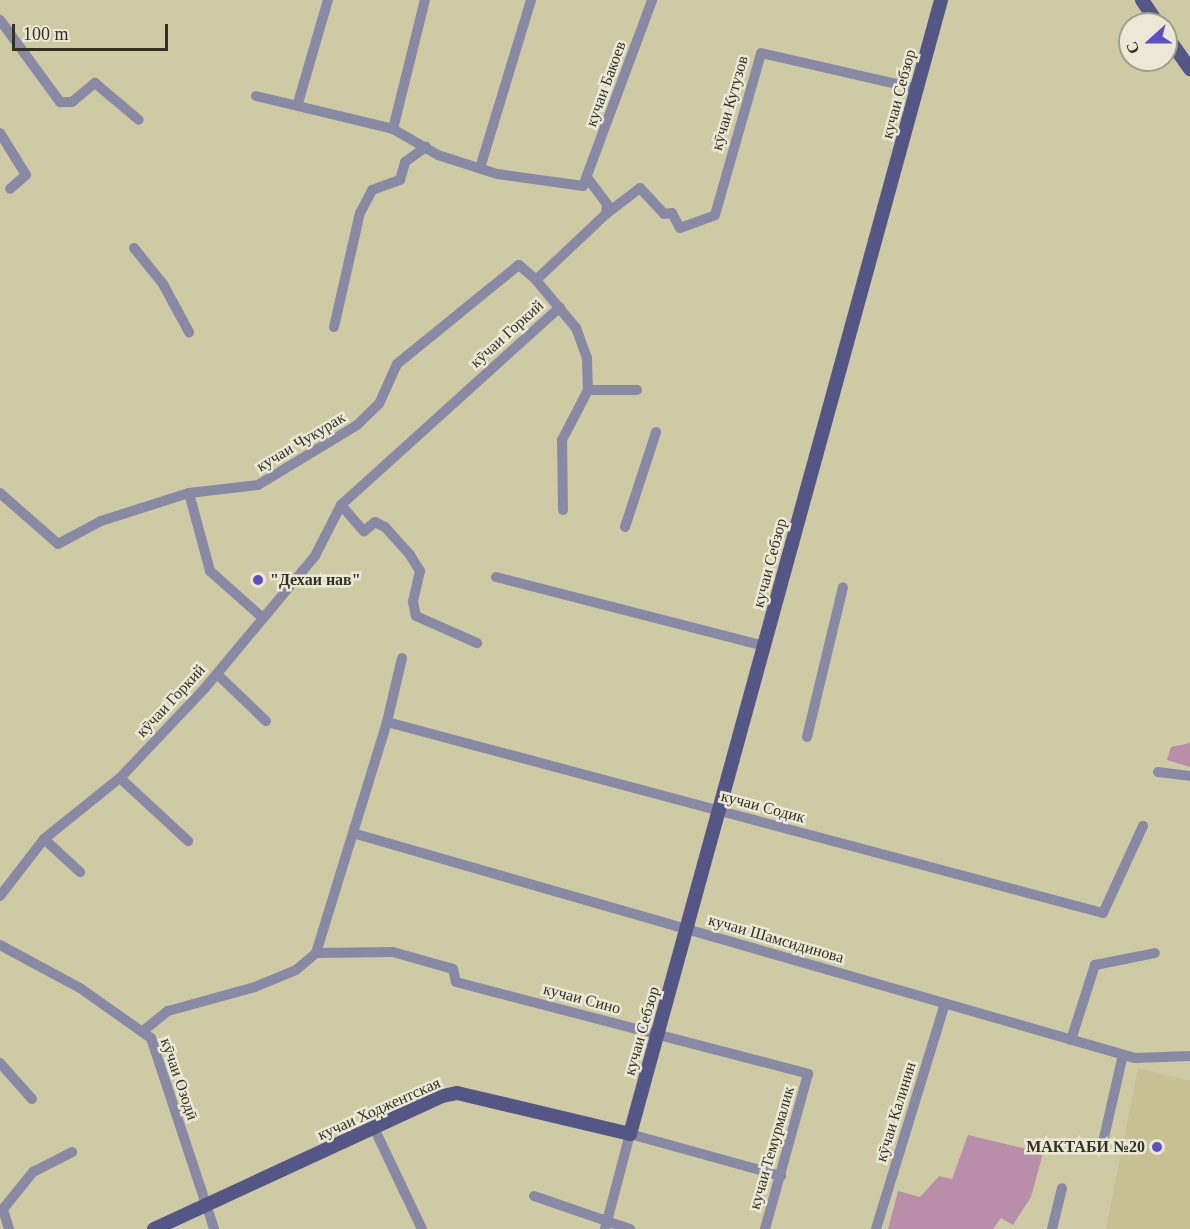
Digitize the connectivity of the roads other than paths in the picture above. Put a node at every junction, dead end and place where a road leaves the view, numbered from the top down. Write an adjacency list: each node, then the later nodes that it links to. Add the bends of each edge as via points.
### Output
1 (328, 0): 11 (street)
2 (425, 0): 13 (street)
3 (531, 0): 16 (street)
4 (652, 0): 17 (street, кучаи Бакоев)
5 (941, 0): 9 (main road, кучаи Себзор)
6 (0, 20): 12 (street, via 60,102 72,102 95,83)
7 (1178, 52): 8 (main road)
8 (1190, 69)
9 (918, 88): 19 (street, кӯчаи Кутузов, via 760,53 715,215 680,228 672,213 663,214 640,188); 37 (main road, кучаи Себзор)
10 (256, 96): 11 (street)
11 (298, 103): 13 (street)
12 (139, 120)
13 (393, 129): 15 (street)
14 (0, 133): 18 (street, via 26,175)
15 (426, 147): 16 (street); 23 (street, via 405,162 400,180 372,190 360,213)
16 (480, 168): 17 (street, via 583,186)
17 (588, 178): 19 (street, via 608,204)
18 (10, 189)
19 (606, 214): 21 (street)
20 (134, 248): 24 (street, via 163,284)
21 (536, 280): 22 (street); 29 (street, кучаи Чукурак, via 519,265 397,364 379,404 357,425 275,478)
22 (560, 307): 25 (street, via 576,328 587,358); 30 (street, кӯчаи Горкий)
23 (333, 327)
24 (189, 332)
25 (588, 390): 26 (street); 31 (street, via 562,440)
26 (637, 390)
27 (656, 432): 32 (street)
28 (0, 493): 29 (street, кучаи Чукурак, via 58,544 101,521)
29 (189, 493): 35 (street, via 210,571)
30 (341, 505): 35 (street, кӯчаи Горкий, via 315,556); 36 (street, via 364,531 375,522 385,527 410,555 420,571 413,602 416,616)
31 (564, 510)
32 (626, 527)
33 (496, 577): 37 (street)
34 (843, 587): 42 (street)
35 (263, 618): 39 (street, кӯчаи Горкий)
36 (477, 643)
37 (765, 646): 46 (main road, кучаи Себзор)
38 (402, 658): 41 (street)
39 (217, 674): 40 (street); 45 (street, кӯчаи Горкий)
40 (266, 721)
41 (387, 722): 46 (street, кучаи Содик); 48 (street)
42 (807, 737)
43 (1158, 772): 44 (street)
44 (1190, 776)
45 (120, 778): 49 (street, кӯчаи Горкий); 50 (street)
46 (720, 811): 47 (street, кучаи Содик, via 1103,913 1116,892 1130,847); 53 (main road, кучаи Себзор)
47 (1143, 826)
48 (356, 834): 53 (street, кучаи Шамсидинова); 55 (street)
49 (44, 839): 51 (street); 52 (street, кӯчаи Горкий)
50 (188, 842)
51 (80, 872)
52 (0, 896)
53 (687, 929): 57 (street, кучаи Шамсидинова); 59 (main road, кучаи Себзор)
54 (0, 945): 58 (street, кӯчаи Озодӣ, via 80,988)
55 (316, 952): 58 (street, via 296,970 255,987 168,1011); 59 (street, кучаи Сино, via 393,952 453,969 456,982)
56 (1155, 953): 60 (street, via 1095,965)
57 (945, 1003): 60 (street, кучаи Шамсидинова); 81 (street, кӯчаи Калинин)
58 (143, 1031): 73 (street, кӯчаи Озодӣ, via 151,1038)
59 (658, 1035): 64 (street, кучаи Сино); 67 (main road, кучаи Себзор)
60 (1071, 1040): 61 (street, кучаи Шамсидинова)
61 (1124, 1055): 62 (street, кучаи Шамсидинова); 68 (street)
62 (1190, 1056)
63 (0, 1063): 65 (street)
64 (808, 1074): 70 (street, кучаи Темурмалик)
65 (32, 1099)
66 (374, 1128): 67 (main road, кучаи Ходжентская, via 457,1093); 73 (main road, кучаи Ходжентская); 78 (street)
67 (630, 1134): 70 (street); 74 (street)
68 (1103, 1142)
69 (72, 1152): 75 (street, via 33,1172 3,1209)
70 (781, 1176): 80 (street, кучаи Темурмалик)
71 (1062, 1188): 82 (street)
72 (534, 1196): 74 (street)
73 (205, 1205): 76 (main road, кучаи Ходжентская); 77 (street, кӯчаи Озодӣ)
74 (606, 1226): 79 (street)
75 (9, 1229)
76 (154, 1229)
77 (214, 1229)
78 (422, 1229)
79 (630, 1229)
80 (765, 1229)
81 (876, 1229)
82 (1052, 1229)

